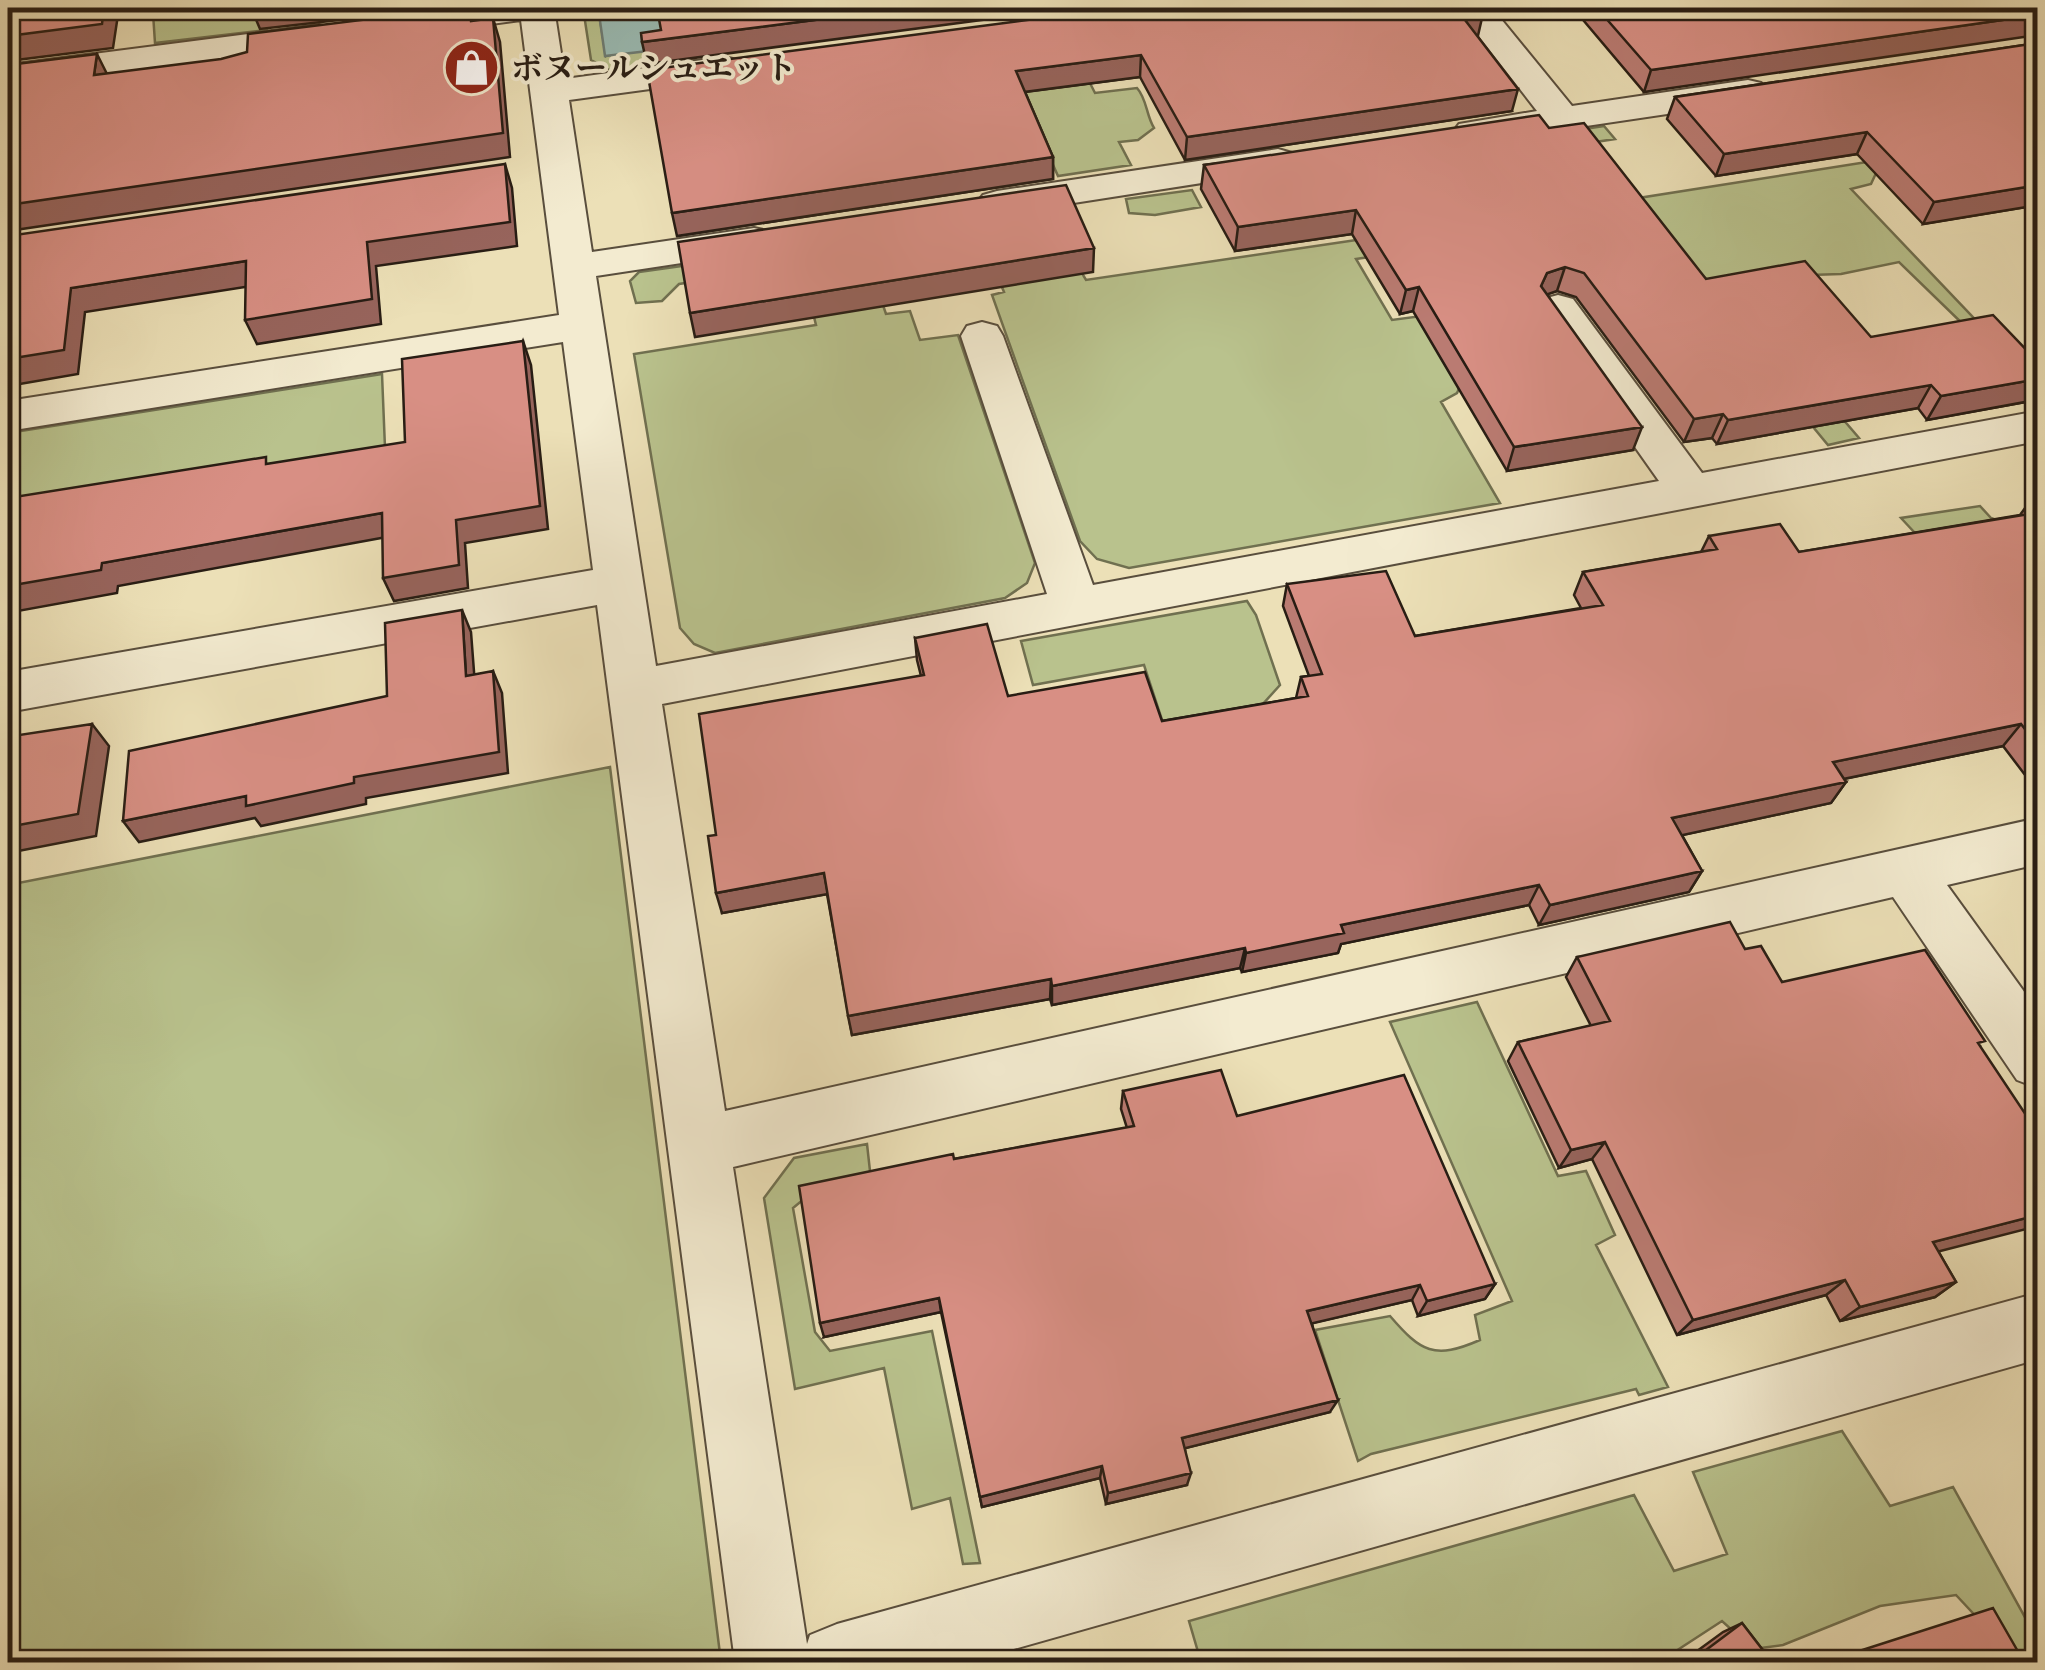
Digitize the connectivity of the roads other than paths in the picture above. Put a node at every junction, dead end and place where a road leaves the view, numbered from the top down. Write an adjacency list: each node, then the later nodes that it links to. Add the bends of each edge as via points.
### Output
1 (536, 8): 4 (street); 6 (street)
2 (1474, 8): 7 (street)
3 (764, 63): 6 (street)
4 (8, 76)
5 (1790, 84): 7 (street)
6 (550, 92): 12 (street, via 540,169)
7 (1562, 118): 8 (street)
8 (1443, 136)
9 (1305, 157): 10 (street)
10 (969, 207)
11 (791, 234): 12 (street)
12 (574, 267): 14 (street)
13 (1558, 308): 18 (street)
14 (582, 325): 16 (street); 19 (street)
15 (982, 336): 20 (street)
16 (8, 416)
17 (2038, 426): 18 (street)
18 (1691, 492): 20 (street)
19 (618, 583): 21 (street); 22 (street)
20 (1076, 607): 21 (street)
21 (634, 690): 26 (street)
22 (8, 692)
23 (2038, 841): 24 (street)
24 (1906, 871): 25 (street); 26 (street)
25 (2038, 1062)
26 (700, 1146): 28 (street)
27 (2038, 1326): 29 (street)
28 (772, 1662)
29 (837, 1662)

